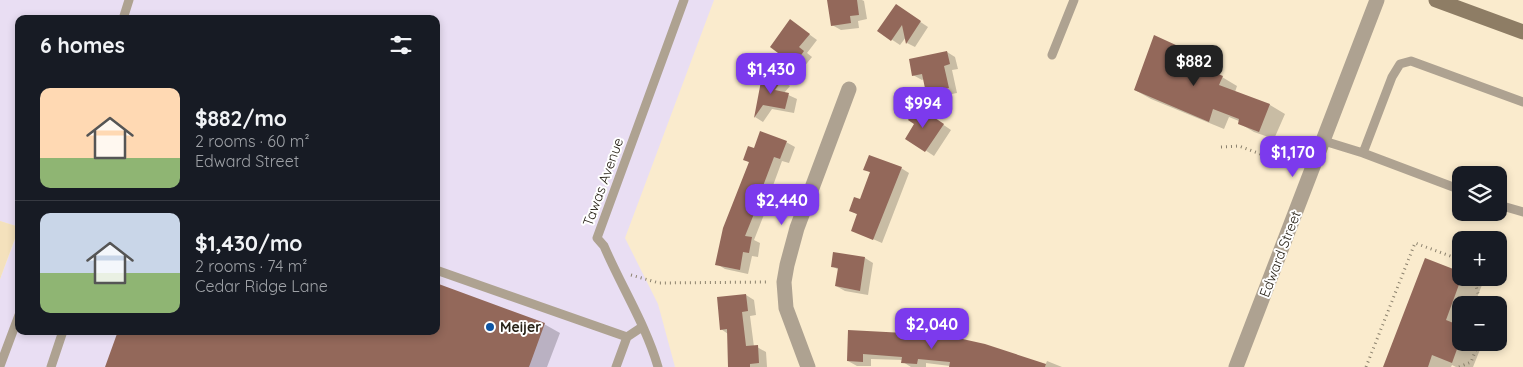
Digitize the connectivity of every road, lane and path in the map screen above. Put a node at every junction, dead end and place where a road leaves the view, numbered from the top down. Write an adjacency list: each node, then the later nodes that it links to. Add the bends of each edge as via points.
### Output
1 (129, 0): 6 (lane)
2 (682, 0): 23 (lane, Tawas Avenue, via 597,238 604,246)
3 (1074, 0): 8 (lane)
4 (1377, 0): 11 (street, Edward Street)
5 (1436, 0): 7 (main road)
6 (124, 15)
7 (1523, 32)
8 (1052, 55)
9 (849, 89): 31 (street, via 797,228 784,282 786,308)
10 (1523, 102): 13 (lane, via 1411,61 1400,64)
11 (1324, 141): 13 (lane); 32 (street, Edward Street)
12 (1221, 147): 14 (path, via 1239,146)
13 (1363, 154): 15 (lane)
14 (1293, 166)
15 (1452, 187)
16 (1507, 207): 17 (lane)
17 (1523, 212)
18 (1452, 257): 33 (path, via 1415,243)
19 (440, 271): 25 (lane)
20 (630, 274): 21 (path, via 659,283)
21 (774, 282)
22 (15, 326): 27 (lane)
23 (642, 327): 25 (lane); 30 (lane, Tawas Avenue)
24 (62, 335): 28 (lane)
25 (627, 337): 29 (lane)
26 (1475, 351): 34 (path, via 1471,362)
27 (0, 366)
28 (50, 367)
29 (616, 367)
30 (658, 367)
31 (808, 367)
32 (1236, 367)
33 (1366, 367)
34 (1459, 367)

